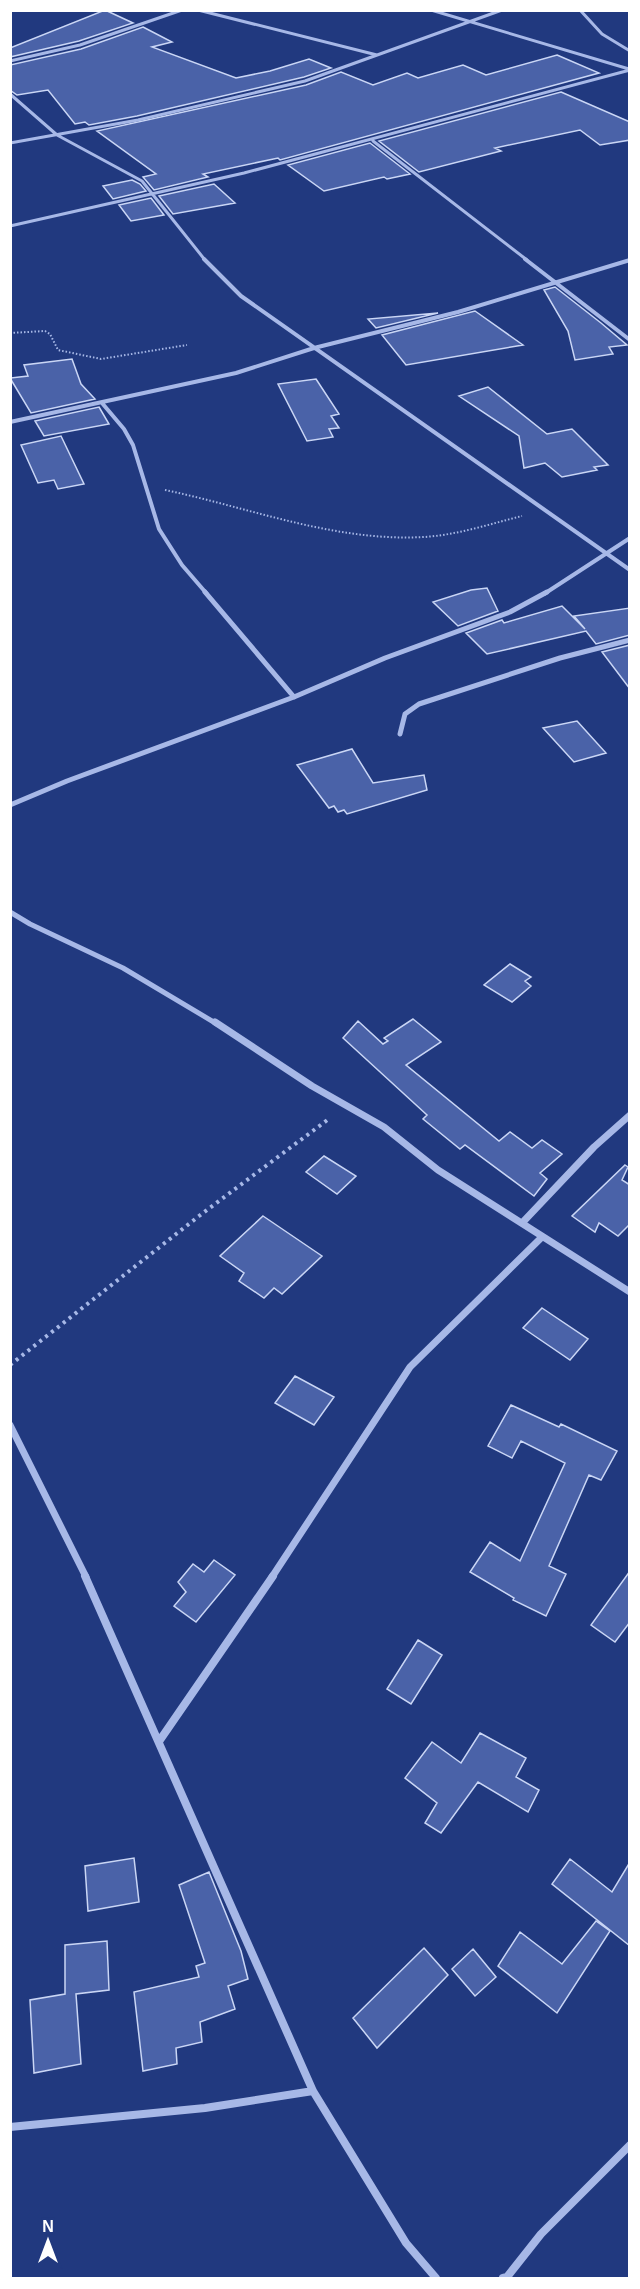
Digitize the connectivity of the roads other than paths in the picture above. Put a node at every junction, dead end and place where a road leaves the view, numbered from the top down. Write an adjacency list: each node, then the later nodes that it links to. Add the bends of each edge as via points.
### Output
1 (182, 10): 9 (street, via 80,45)
2 (198, 10): 8 (street)
3 (431, 10): 6 (street)
4 (502, 10): 6 (street)
5 (580, 10): 7 (street, via 613,42)
6 (469, 22): 8 (street); 10 (street)
7 (630, 51)
8 (377, 55): 12 (street, via 305,81)
9 (10, 61)
10 (630, 69): 13 (street)
11 (10, 94): 12 (street)
12 (57, 135): 14 (street); 15 (street, via 132,174)
13 (373, 141): 15 (street); 18 (street)
14 (10, 143)
15 (154, 196): 16 (street); 20 (street, via 223,280)
16 (10, 226)
17 (630, 260): 18 (street)
18 (557, 283): 19 (street); 20 (street)
19 (630, 340)
20 (314, 348): 21 (street, via 236,373); 24 (street)
21 (102, 403): 22 (street); 27 (street, via 133,445 159,529 182,565)
22 (10, 422)
23 (630, 538): 24 (street)
24 (606, 553): 25 (street); 27 (street, via 555,588 510,612)
25 (630, 570)
26 (630, 640): 28 (street, via 560,658 419,704 405,714)
27 (294, 697): 29 (street, via 67,780)
28 (399, 734)
29 (10, 805)
30 (10, 912): 32 (street, via 123,968 202,1014 384,1127 438,1170)
31 (630, 1115): 32 (street)
32 (522, 1223): 33 (street)
33 (542, 1237): 34 (street); 36 (street, via 411,1367)
34 (630, 1292)
35 (10, 1425): 36 (street)
36 (160, 1740): 37 (street)
37 (314, 2091): 38 (street, via 205,2108); 40 (street, via 405,2242)
38 (10, 2127)
39 (630, 2145): 41 (street)
40 (436, 2278)
41 (503, 2278)

